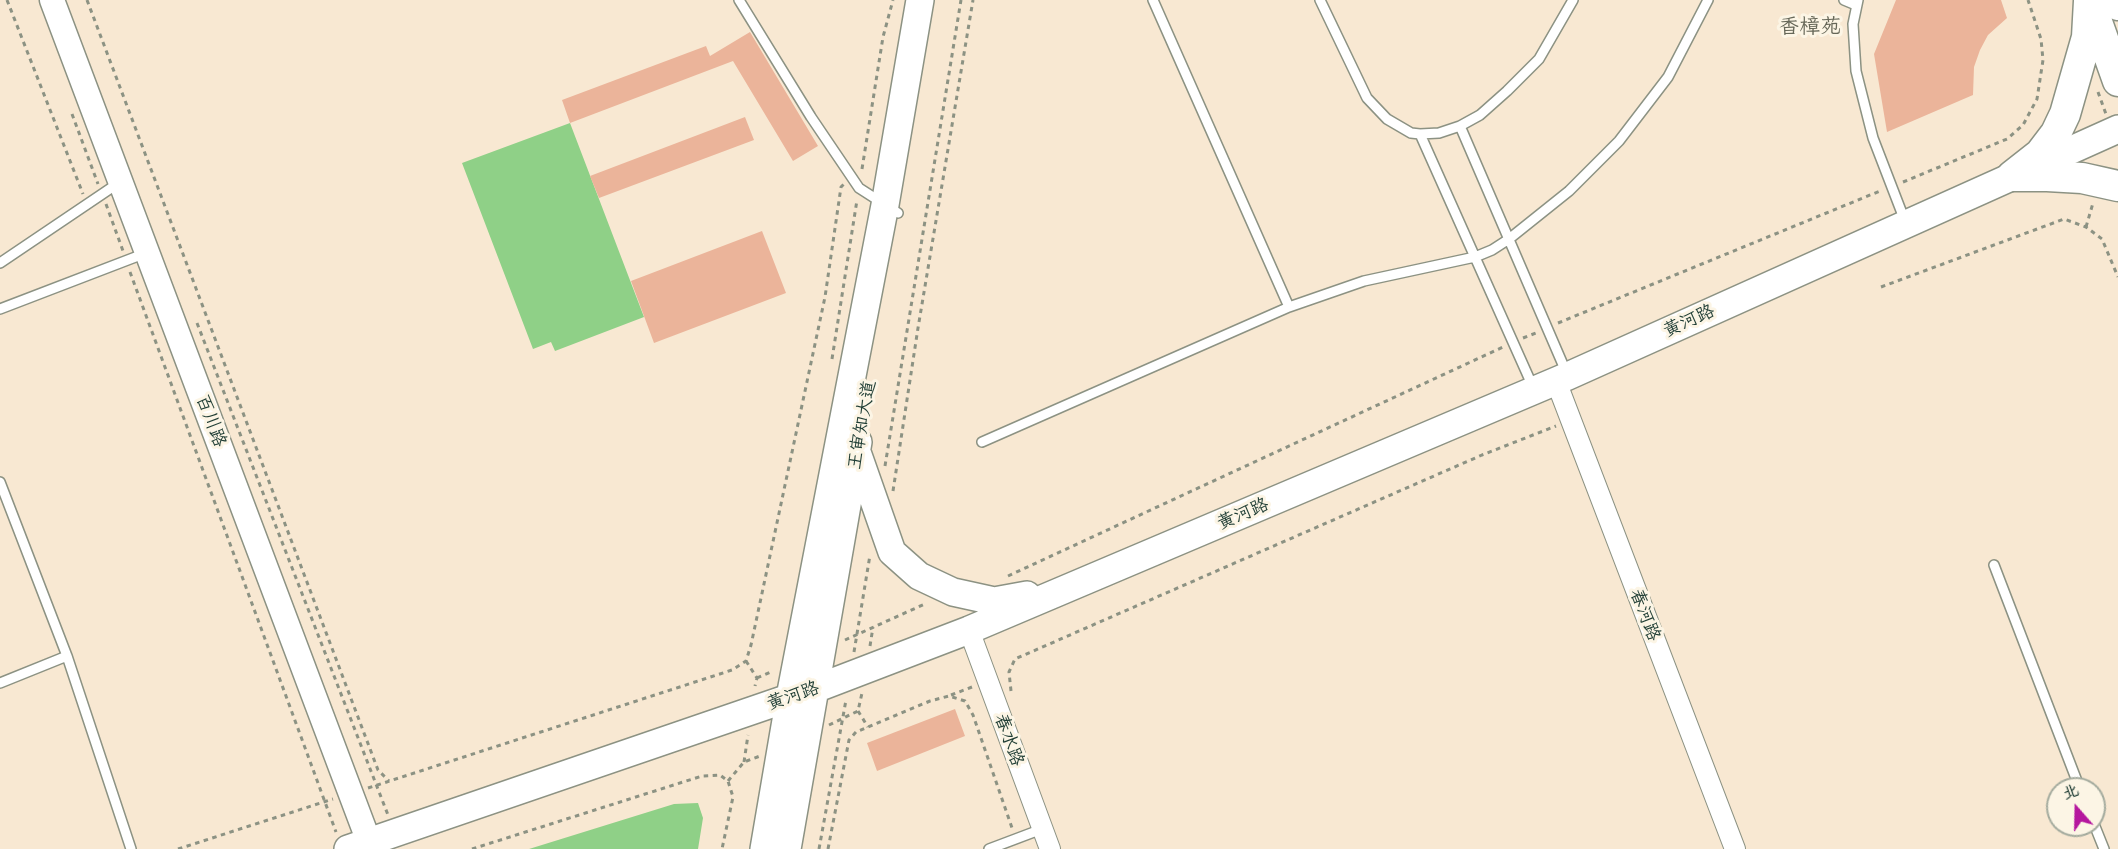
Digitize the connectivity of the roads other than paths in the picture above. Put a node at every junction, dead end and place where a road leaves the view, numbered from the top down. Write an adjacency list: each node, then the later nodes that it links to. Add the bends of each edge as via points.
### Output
1 (52, 0): 19 (street, 百川路)
2 (739, 0): 20 (lane, via 859,188)
3 (920, 0): 20 (main road)
4 (935, 0): 20 (main road, 王审知大道)
5 (1153, 0): 26 (lane)
6 (1320, 0): 16 (lane, via 1367,98 1387,119)
7 (1573, 0): 14 (lane, via 1539,59 1480,115)
8 (1708, 0): 22 (lane, via 1668,77 1620,141)
9 (1844, 0): 11 (lane)
10 (2104, 1): 12 (main road); 13 (main road); 17 (main road, via 2087,37 2056,133 2040,154)
11 (1857, 3): 21 (lane, via 1852,24 1856,71 1873,138)
12 (2118, 19)
13 (2118, 81)
14 (1460, 126): 16 (lane, via 1439,134); 22 (lane)
15 (2118, 129): 17 (main road, 黄河路)
16 (1420, 134): 24 (lane)
17 (2012, 176): 18 (main road, via 2082,178); 21 (main road, 黄河路)
18 (2118, 186)
19 (112, 188): 23 (street, 百川路); 25 (lane)
20 (892, 209): 30 (main road, 王审知大道); 35 (main road)
21 (1906, 224): 28 (main road, 黄河路)
22 (1509, 239): 24 (lane); 28 (lane, via 1547,328)
23 (137, 256): 27 (lane); 41 (street, 百川路, via 351,794)
24 (1475, 256): 26 (lane, via 1364,281); 28 (lane, via 1514,342)
25 (0, 263)
26 (1289, 307): 29 (lane)
27 (0, 309)
28 (1553, 382): 33 (main road, 黄河路); 47 (street, 春河路)
29 (982, 442)
30 (857, 452): 33 (main road, via 892,552 919,576 953,592 994,601); 35 (main road, 王审知大道)
31 (0, 482): 36 (lane)
32 (1994, 565): 39 (lane)
33 (1067, 589): 34 (main road, 黄河路)
34 (969, 630): 38 (main road, 黄河路); 40 (street, 春水路)
35 (810, 655): 38 (main road, 王审知大道)
36 (67, 656): 37 (lane); 42 (lane)
37 (0, 683)
38 (802, 693): 41 (main road, 黄河路, via 395,833); 43 (main road); 44 (main road, 王审知大道)
39 (2075, 777)
40 (1042, 830): 45 (lane); 46 (street, 春水路)
41 (352, 844)
42 (131, 849)
43 (764, 849)
44 (787, 849)
45 (989, 849)
46 (1050, 849)
47 (1735, 849)

